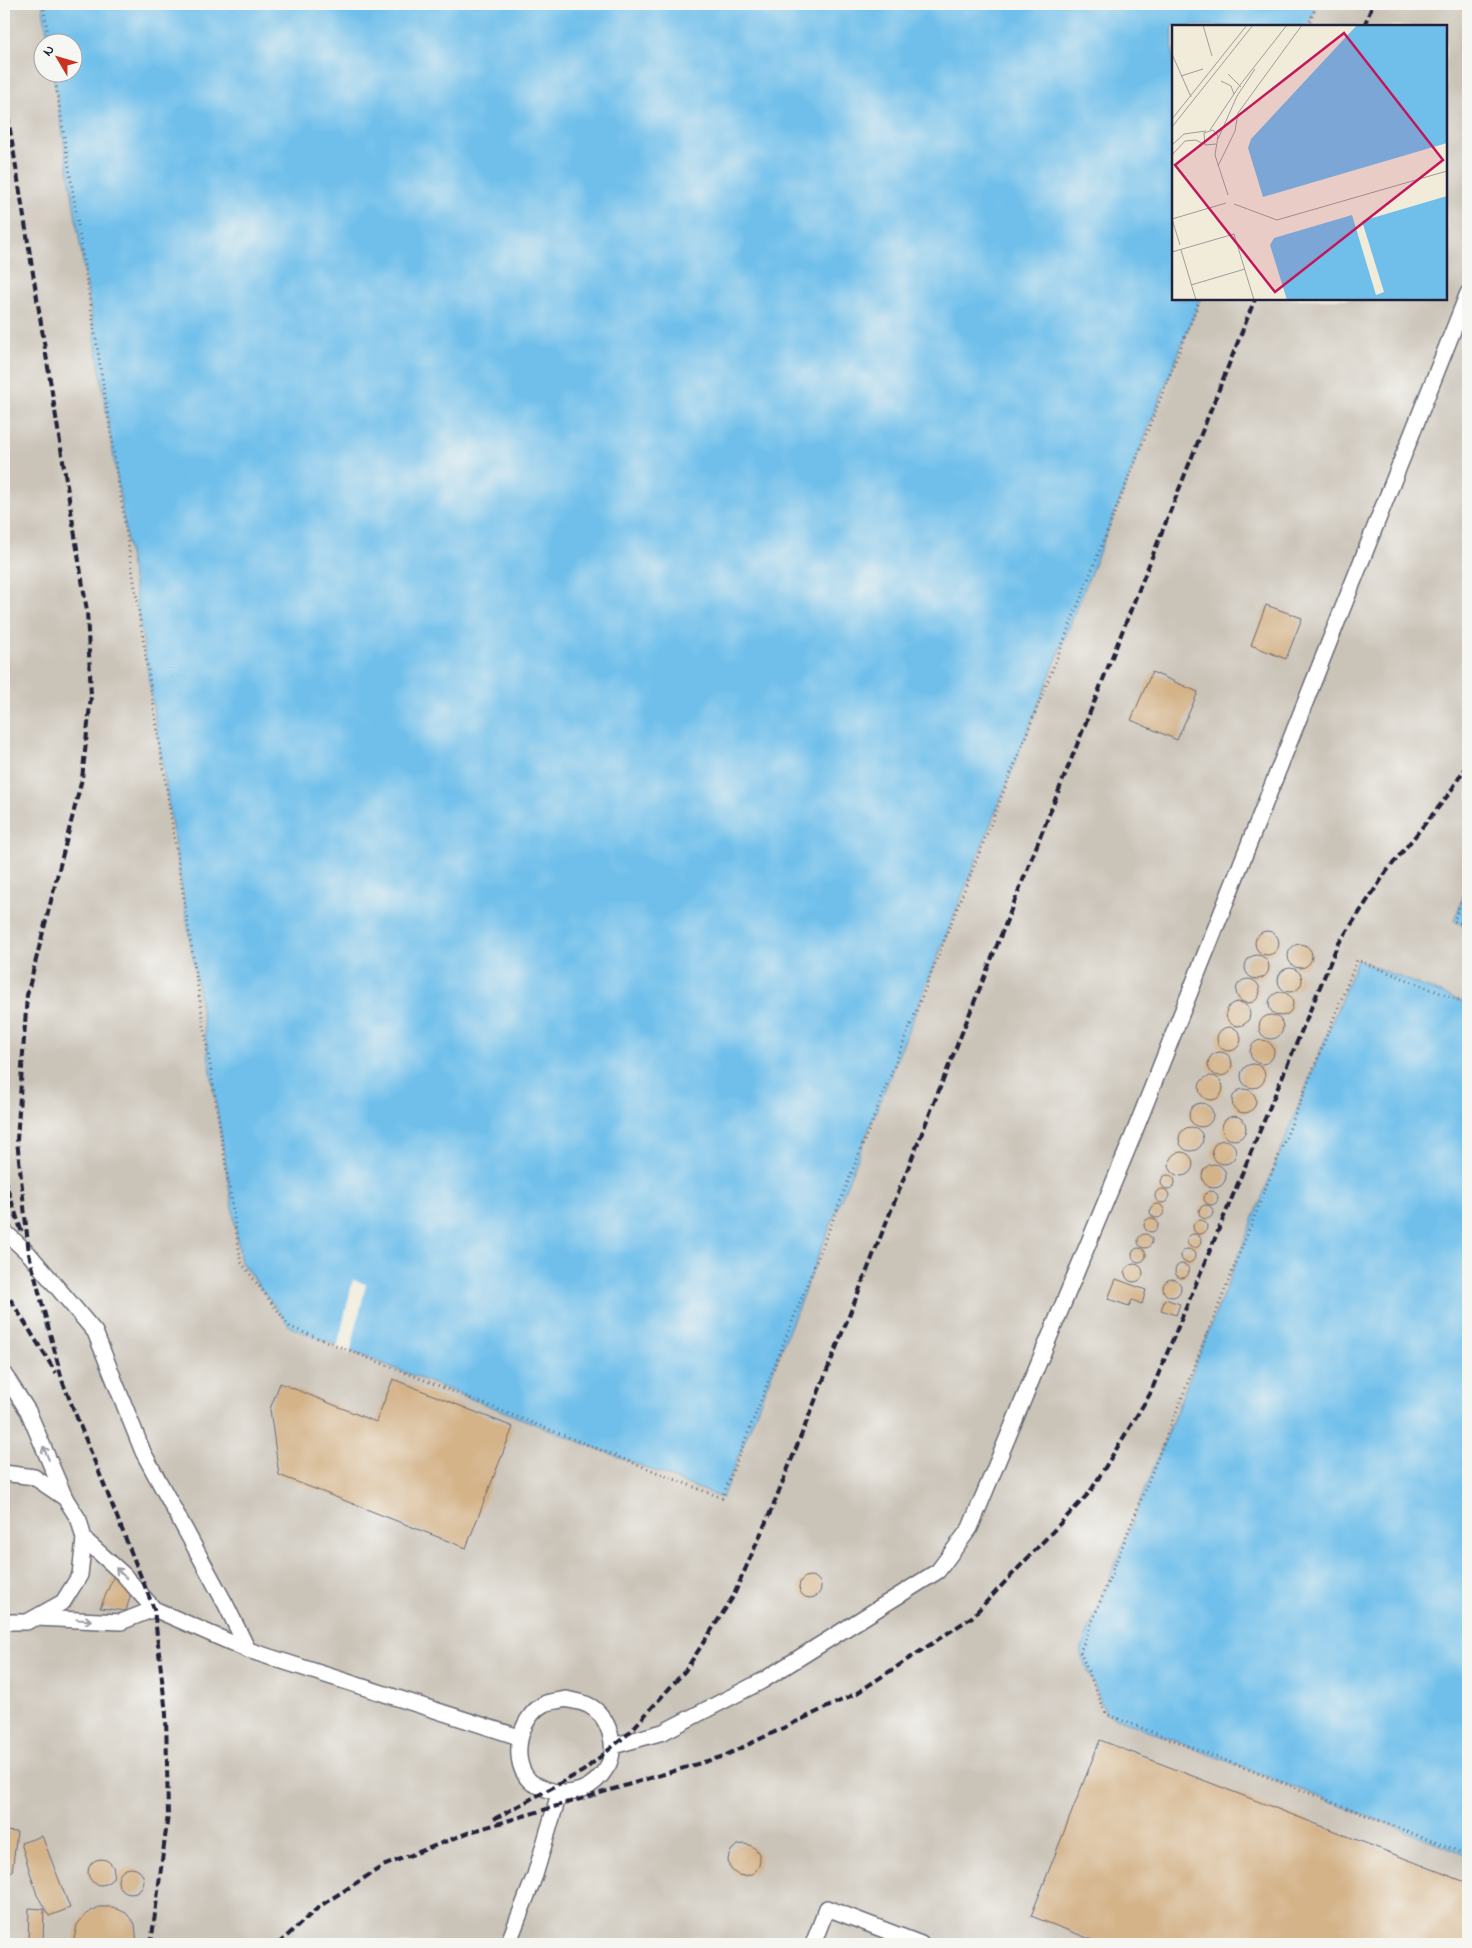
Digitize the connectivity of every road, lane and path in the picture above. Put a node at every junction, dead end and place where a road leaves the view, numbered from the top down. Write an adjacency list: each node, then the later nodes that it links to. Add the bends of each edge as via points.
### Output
1 (43, 4): 4 (path)
2 (1317, 4): 3 (path)
3 (1308, 25)
4 (47, 32)
5 (56, 82): 7 (path, via 241,1262 290,1327 722,1498)
6 (1468, 293): 22 (lane, via 1134,1134 970,1528 938,1571 762,1681 663,1732)
7 (1200, 300)
8 (1468, 884): 9 (path, via 1454,921)
9 (1468, 926)
10 (1468, 1004): 24 (path, via 1357,960 1080,1652 1106,1714)
11 (4, 1231): 20 (lane, via 29,1254 95,1332 143,1452)
12 (4, 1374): 14 (lane, one-way to 12, via 28,1411)
13 (4, 1473): 14 (lane, via 34,1477)
14 (65, 1498): 15 (lane, via 79,1520)
15 (84, 1539): 16 (lane, one-way to 15, via 123,1574); 17 (lane, via 80,1575 63,1602)
16 (154, 1609): 17 (lane, one-way to 16, via 121,1622); 20 (lane)
17 (31, 1620): 18 (lane); 19 (lane)
18 (4, 1622)
19 (4, 1633)
20 (248, 1650): 21 (lane)
21 (519, 1738): 22 (lane, via 528,1718 544,1704 566,1699 589,1705 606,1722); 23 (lane, via 521,1764 532,1782)
22 (613, 1746): 23 (lane, via 610,1763 600,1780 580,1792)
23 (559, 1794): 25 (lane, via 535,1875)
24 (1468, 1855)
25 (508, 1944)
26 (813, 1944): 27 (lane, via 827,1908)
27 (920, 1944)

